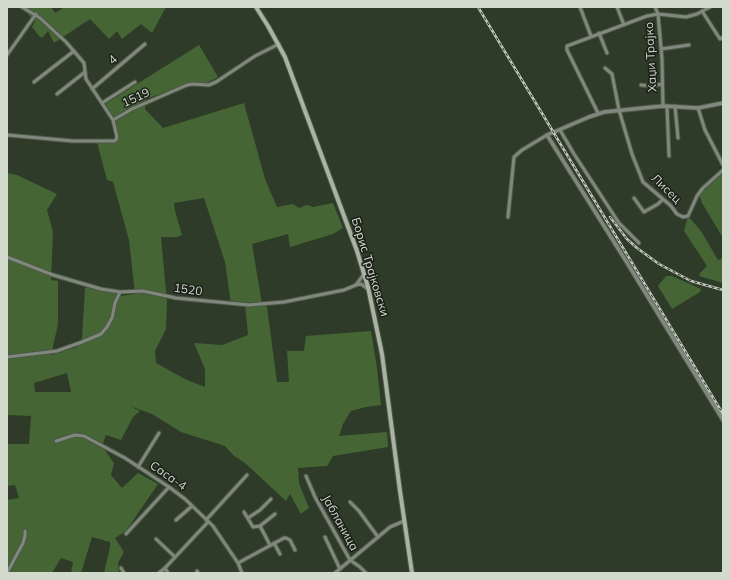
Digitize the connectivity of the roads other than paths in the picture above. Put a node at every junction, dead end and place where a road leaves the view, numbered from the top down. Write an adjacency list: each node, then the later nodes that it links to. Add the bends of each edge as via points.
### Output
1 (22, 7): 8 (street, 1519)
2 (256, 7): 15 (main road, Борис Трајковски)
3 (580, 7): 12 (street)
4 (617, 7): 10 (street)
5 (655, 7): 9 (street, Хаџи Трајко)
6 (710, 7): 7 (street)
7 (702, 11): 9 (street, via 686,17); 13 (street, via 720,39)
8 (36, 14): 18 (street, 1519); 20 (street)
9 (658, 14): 10 (street); 17 (street, Хаџи Трајко)
10 (624, 25): 11 (street)
11 (599, 33): 12 (street); 19 (street)
12 (591, 36): 35 (street, via 569,44 566,48)
13 (723, 37)
14 (145, 44): 27 (street, 4)
15 (279, 44): 36 (street, 1519, via 255,56 216,82 208,85 187,85); 49 (main road, Борис Трајковски)
16 (689, 45): 17 (street)
17 (661, 49): 25 (street, Хаџи Трајко)
18 (74, 51): 22 (street, 1519, via 84,62); 23 (street)
19 (607, 53)
20 (7, 55)
21 (605, 68): 34 (street, Лисец, via 612,74)
22 (85, 72): 27 (street, 1519); 28 (street)
23 (34, 82)
24 (135, 82): 29 (street)
25 (662, 84): 26 (street); 31 (street, Хаџи Трајко)
26 (641, 85)
27 (92, 89): 29 (street, 1519)
28 (57, 94)
29 (102, 103): 36 (street, 1519)
30 (723, 103): 33 (street)
31 (665, 106): 32 (street); 34 (street); 41 (street, Хаџи Трајко)
32 (675, 106): 33 (street); 40 (street)
33 (698, 108): 42 (street, via 705,130)
34 (619, 110): 35 (street); 45 (street, Лисец, via 643,182)
35 (598, 113): 37 (street)
36 (113, 120): 38 (street, via 117,137 114,141 73,141)
37 (560, 130): 39 (street); 47 (street, via 619,223)
38 (7, 135)
39 (547, 135): 46 (street, via 514,157); 54 (street)
40 (678, 138)
41 (669, 156)
42 (723, 165)
43 (723, 170): 45 (street, Лисец, via 702,188 686,217 679,215)
44 (634, 198): 45 (street, via 644,212)
45 (663, 199)
46 (508, 217)
47 (639, 243)
48 (7, 257): 52 (street, 1520, via 53,275)
49 (364, 274): 50 (street); 51 (main road, Борис Трајковски)
50 (356, 285): 51 (street, via 361,284); 52 (street, 1520, via 336,292 259,305 176,298 143,291)
51 (369, 291): 69 (main road, Борис Трајковски, via 382,354)
52 (120, 292): 53 (street, via 112,318 101,334 57,351)
53 (7, 357)
54 (723, 420)
55 (159, 433): 57 (street)
56 (56, 441): 57 (street, Саса-4, via 75,435 84,436)
57 (138, 467): 60 (street, Саса-4)
58 (247, 475): 68 (street)
59 (306, 476): 81 (street, Јабланица)
60 (170, 487): 63 (street, Саса-4); 72 (street)
61 (271, 499): 66 (street)
62 (350, 502): 74 (street)
63 (192, 506): 67 (street); 68 (street, Саса-4)
64 (244, 512): 66 (street)
65 (275, 514): 70 (street)
66 (248, 518): 70 (street, via 253,527)
67 (176, 520)
68 (207, 521): 80 (street); 82 (street, Саса-4)
69 (404, 521): 74 (street, via 390,527); 93 (main road, Борис Трајковски)
70 (260, 526): 77 (street)
71 (25, 531): 86 (street, via 23,543)
72 (126, 534)
73 (325, 537): 85 (street)
74 (378, 537): 81 (street)
75 (156, 539): 80 (street)
76 (274, 543): 77 (street); 78 (street, via 286,538); 79 (street)
77 (270, 545): 82 (street)
78 (295, 550)
79 (280, 554)
80 (175, 557): 84 (street)
81 (350, 560): 85 (street); 92 (street, Јабланица)
82 (238, 563): 90 (street, Саса-4)
83 (121, 568): 87 (street)
84 (165, 568): 88 (street); 89 (street)
85 (340, 569): 91 (street)
86 (7, 573)
87 (124, 573)
88 (158, 573)
89 (168, 573)
90 (242, 573)
91 (335, 573)
92 (366, 573)
93 (412, 573)

